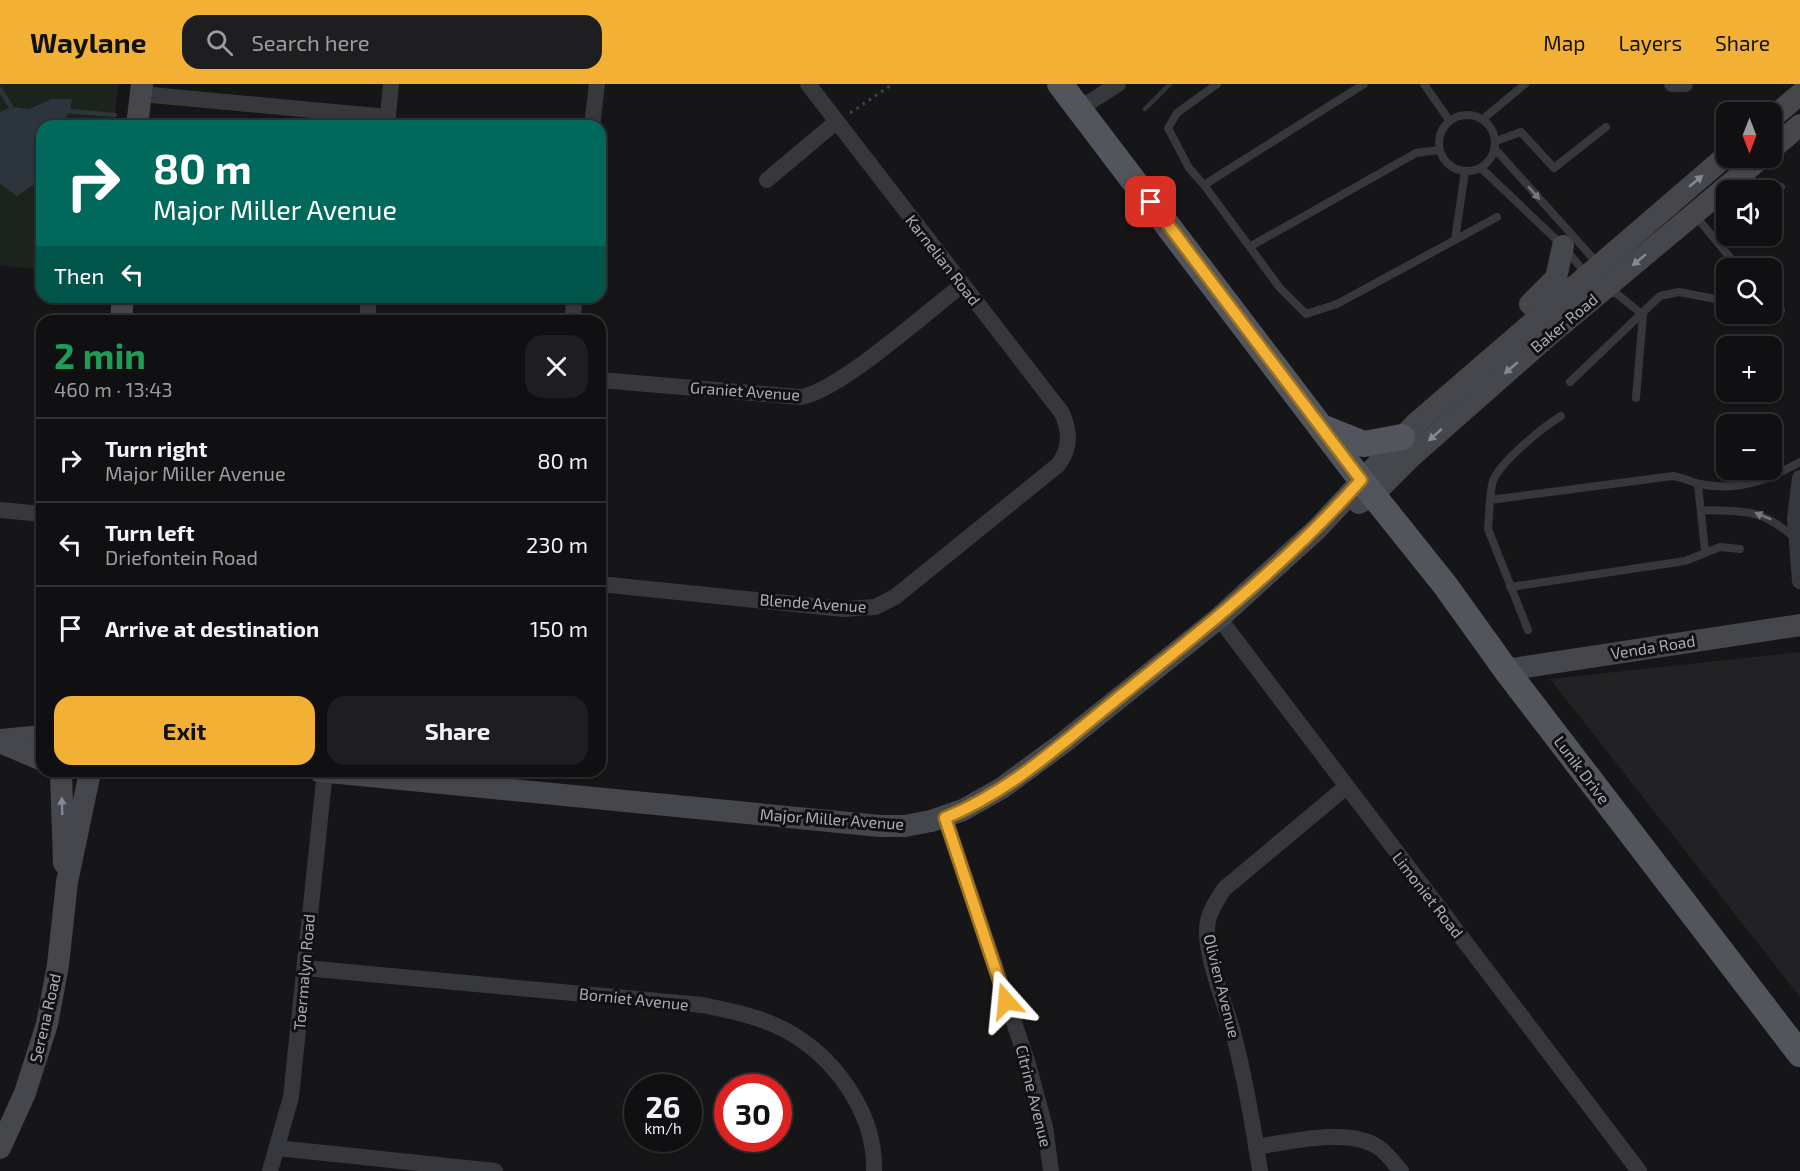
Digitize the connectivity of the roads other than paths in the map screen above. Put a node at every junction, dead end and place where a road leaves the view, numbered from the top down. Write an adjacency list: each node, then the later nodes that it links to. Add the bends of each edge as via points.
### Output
1 (391, 84): 19 (street)
2 (597, 84): 20 (street)
3 (808, 84): 22 (street, Karnelian Road)
4 (1060, 84): 14 (main road, Lunik Drive)
5 (1118, 84): 14 (street)
6 (1217, 84): 33 (lane, via 1177,113 1168,128 1189,168)
7 (1364, 84): 33 (lane)
8 (1424, 84): 21 (lane)
9 (1525, 84): 16 (lane)
10 (1672, 84): 11 (street)
11 (1684, 84)
12 (142, 89): 17 (main road); 18 (street)
13 (1800, 94): 15 (main road)
14 (1079, 109): 51 (main road, Lunik Drive)
15 (1782, 109)
16 (1483, 119): 21 (lane, via 1466,114); 26 (lane, via 1494,132)
17 (138, 120)
18 (380, 120)
19 (388, 120)
20 (593, 120)
21 (1449, 120): 27 (lane, via 1440,134)
22 (836, 122): 32 (street); 42 (street, Karnelian Road)
23 (1800, 125): 25 (main road)
24 (1606, 127): 26 (lane, via 1554,168 1521,132)
25 (1782, 140)
26 (1495, 145): 29 (lane); 41 (lane, one-way to 41)
27 (1439, 150): 31 (lane, via 1449,165); 38 (lane, via 1416,153)
28 (1716, 164): 41 (main road, Baker Road, one-way to 28)
29 (1481, 168): 31 (lane); 39 (lane)
30 (1749, 168): 34 (main road, Baker Road)
31 (1465, 171): 37 (lane)
32 (767, 180)
33 (1204, 185): 38 (lane)
34 (1694, 214): 36 (lane); 43 (main road, Baker Road, one-way to 43)
35 (1497, 217): 37 (lane)
36 (1715, 239): 40 (lane)
37 (1455, 240): 38 (lane, via 1337,304 1306,314 1280,288)
38 (1251, 246)
39 (1563, 246): 41 (lane); 46 (main road, via 1556,278 1501,330)
40 (1730, 258)
41 (1592, 269): 43 (lane); 43 (lane); 46 (main road, Baker Road)
42 (962, 285): 47 (street, Graniet Avenue, via 841,379 813,395); 53 (street, Karnelian Road, via 1062,413)
43 (1612, 288): 45 (lane); 57 (main road, Baker Road, one-way to 57)
44 (1716, 299): 45 (lane, via 1669,292)
45 (1643, 315): 48 (lane); 49 (lane)
46 (1484, 363): 52 (main road, Baker Road)
47 (606, 380)
48 (1570, 382)
49 (1636, 398)
50 (1561, 416): 58 (lane, via 1542,428 1499,472)
51 (1324, 428): 52 (main road, via 1364,444); 57 (main road, Lunik Drive)
52 (1402, 437): 57 (main road, Baker Road)
53 (1069, 440): 66 (street, Blende Avenue, via 1058,465 895,597 874,607 843,609)
54 (1800, 462): 56 (lane, via 1758,483)
55 (1800, 478): 62 (street)
56 (1698, 484): 58 (lane, via 1673,476); 60 (lane)
57 (1366, 487): 68 (main road, Major Miller Avenue); 71 (main road, Lunik Drive, via 1445,585)
58 (1490, 500): 67 (lane, via 1488,529)
59 (0, 510): 61 (street)
60 (1701, 510): 62 (lane, one-way to 60, via 1755,512); 64 (lane)
61 (36, 513)
62 (1796, 538): 65 (street)
63 (1740, 549): 64 (lane, via 1720,547)
64 (1706, 551): 67 (lane, via 1685,561)
65 (1800, 581)
66 (606, 585)
67 (1510, 587): 70 (lane)
68 (1220, 618): 79 (street, Limoniet Road); 80 (main road, Major Miller Avenue, via 1002,788)
69 (1800, 625): 71 (main road, Venda Road)
70 (1528, 630)
71 (1506, 670): 83 (main road, Lunik Drive)
72 (36, 737): 73 (main road)
73 (0, 741): 74 (main road)
74 (36, 757)
75 (60, 777): 81 (main road, Serena Road, one-way to 75)
76 (93, 777): 81 (main road, Serena Road)
77 (324, 777): 82 (street, Toermalyn Road)
78 (386, 777): 80 (main road, Major Miller Avenue, via 880,826 905,826)
79 (1346, 787): 84 (street, Olivien Avenue, via 1224,889 1207,924 1240,1060); 93 (street, Limoniet Road)
80 (945, 818): 90 (street, Citrine Avenue, via 1028,1064 1045,1127)
81 (67, 882): 85 (main road, Serena Road, via 47,1024 25,1092)
82 (305, 968): 86 (street, Toermalyn Road, via 291,1097); 89 (street, Borniet Avenue, via 702,1005 754,1017 803,1041 845,1084 867,1123)
83 (1800, 1054)
84 (1256, 1147): 91 (street, Olivien Avenue); 92 (street, via 1321,1138 1356,1139 1378,1147)
85 (0, 1148)
86 (277, 1148): 87 (street, Toermalyn Road); 88 (street)
87 (270, 1171)
88 (495, 1171)
89 (874, 1171)
90 (1051, 1171)
91 (1260, 1171)
92 (1401, 1171)
93 (1639, 1171)

